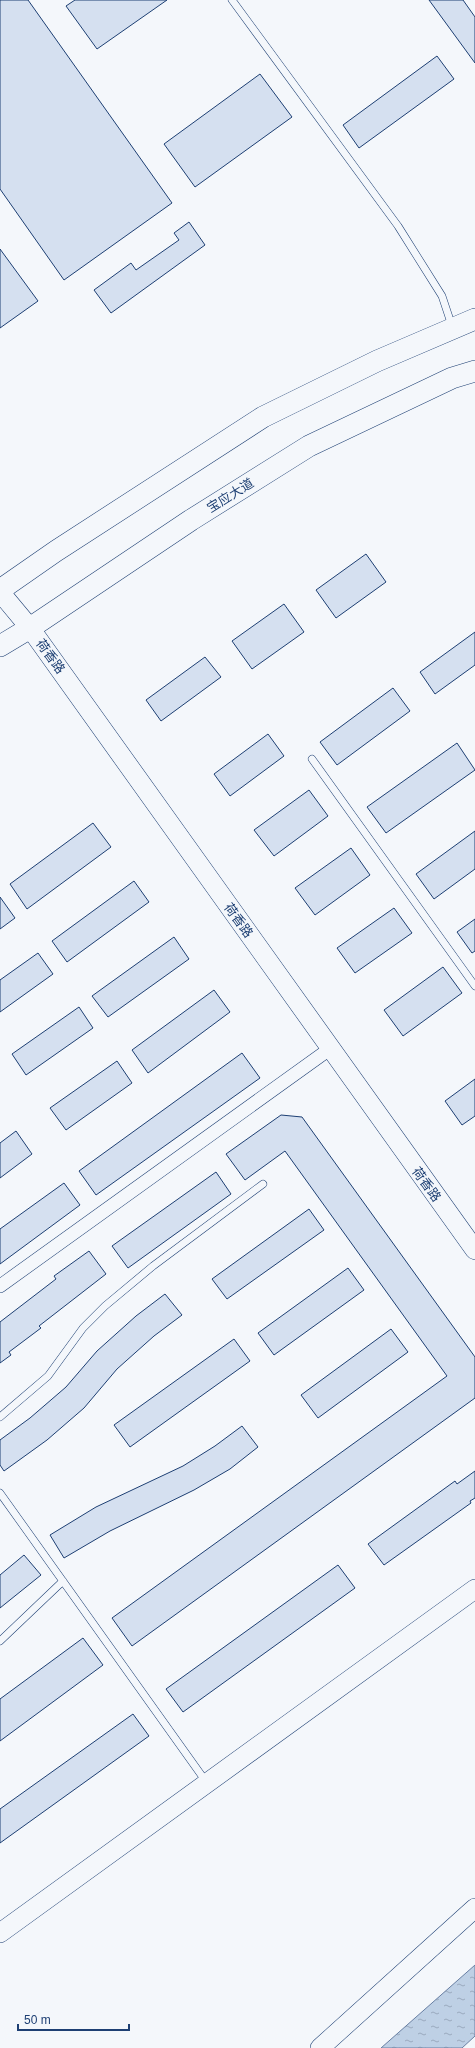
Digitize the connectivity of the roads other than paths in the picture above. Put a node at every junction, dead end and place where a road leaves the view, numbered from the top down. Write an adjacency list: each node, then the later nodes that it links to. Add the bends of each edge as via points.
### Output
1 (232, 0): 3 (lane, via 398,226 442,296)
2 (475, 319): 3 (main road)
3 (453, 328): 5 (main road, via 377,361 263,417 56,551)
4 (475, 371): 6 (main road, 宝应大道, via 452,378 309,446 191,520)
5 (0, 591): 6 (street, 荷香路)
6 (30, 628): 7 (main road, 宝应大道); 10 (street, 荷香路)
7 (0, 646)
8 (312, 759): 9 (lane)
9 (475, 986)
10 (331, 1048): 12 (street, 荷香路); 13 (street)
11 (263, 1184): 14 (lane, via 153,1266 105,1306 83,1328 48,1376)
12 (475, 1250)
13 (0, 1286)
14 (0, 1417)
15 (0, 1493): 16 (lane)
16 (63, 1581): 18 (lane); 19 (lane)
17 (475, 1589): 19 (street)
18 (0, 1641)
19 (207, 1783): 21 (street)
20 (475, 1908): 22 (street)
21 (0, 1933)
22 (320, 2048)

